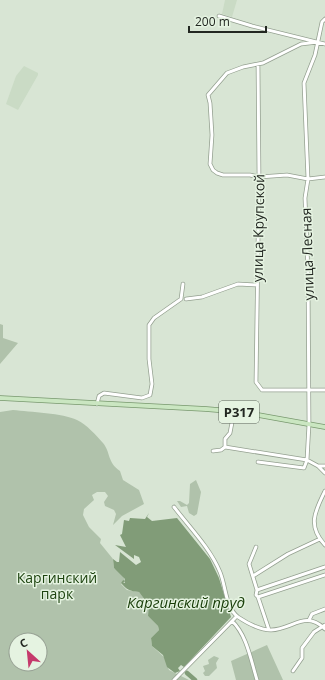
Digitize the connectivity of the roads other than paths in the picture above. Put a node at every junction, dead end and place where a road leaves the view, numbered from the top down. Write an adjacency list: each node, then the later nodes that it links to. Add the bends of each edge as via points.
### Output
1 (219, 16): 3 (street)
2 (325, 19): 3 (street, улица Лесная)
3 (318, 42): 4 (street); 5 (street, via 301,44); 8 (street, улица Лесная, via 304,83)
4 (325, 44)
5 (258, 64): 6 (street, улица Крупской); 6 (street, via 227,73 208,95 212,170 223,175 250,174)
6 (259, 177): 8 (street, via 287,175); 10 (street, улица Крупской)
7 (325, 178): 8 (street)
8 (308, 179): 12 (street, улица Лесная, via 305,198)
9 (183, 284): 15 (street, via 181,299 152,320 149,326 152,384 150,395 142,398 104,393 99,396)
10 (257, 285): 11 (street, via 238,284 202,297); 12 (street, улица Крупской, via 256,382 262,390)
11 (186, 299)
12 (309, 390): 13 (street); 17 (street, улица Лесная)
13 (325, 390)
14 (0, 398): 15 (main road, Р317)
15 (97, 404): 16 (main road, Р317)
16 (234, 412): 17 (main road, Р317); 19 (street)
17 (309, 424): 18 (main road, Р317); 21 (street, улица Лесная)
18 (325, 427)
19 (225, 447): 20 (street); 21 (street)
20 (213, 451)
21 (307, 460): 22 (street, улица Лесная, via 304,468); 23 (street)
22 (258, 462)
23 (318, 466): 24 (street); 25 (street)
24 (325, 466)
25 (325, 473)
26 (325, 491): 28 (street, via 314,517 316,533)
27 (174, 507): 37 (street, via 215,562 229,606)
28 (320, 539): 29 (street); 33 (street, via 288,554)
29 (325, 545)
30 (256, 547): 33 (street, via 249,564)
31 (325, 567): 34 (street)
32 (325, 575): 35 (street)
33 (253, 576): 34 (street)
34 (257, 590): 35 (street)
35 (258, 598): 41 (street)
36 (325, 609): 38 (street, via 312,614)
37 (237, 616): 39 (street); 41 (street, via 256,627)
38 (310, 620): 40 (street); 41 (street)
39 (232, 621): 43 (street); 44 (street, via 242,633)
40 (324, 627): 42 (street, via 314,632 302,648 302,658)
41 (269, 630)
42 (293, 671)
43 (174, 680)
44 (257, 680)

